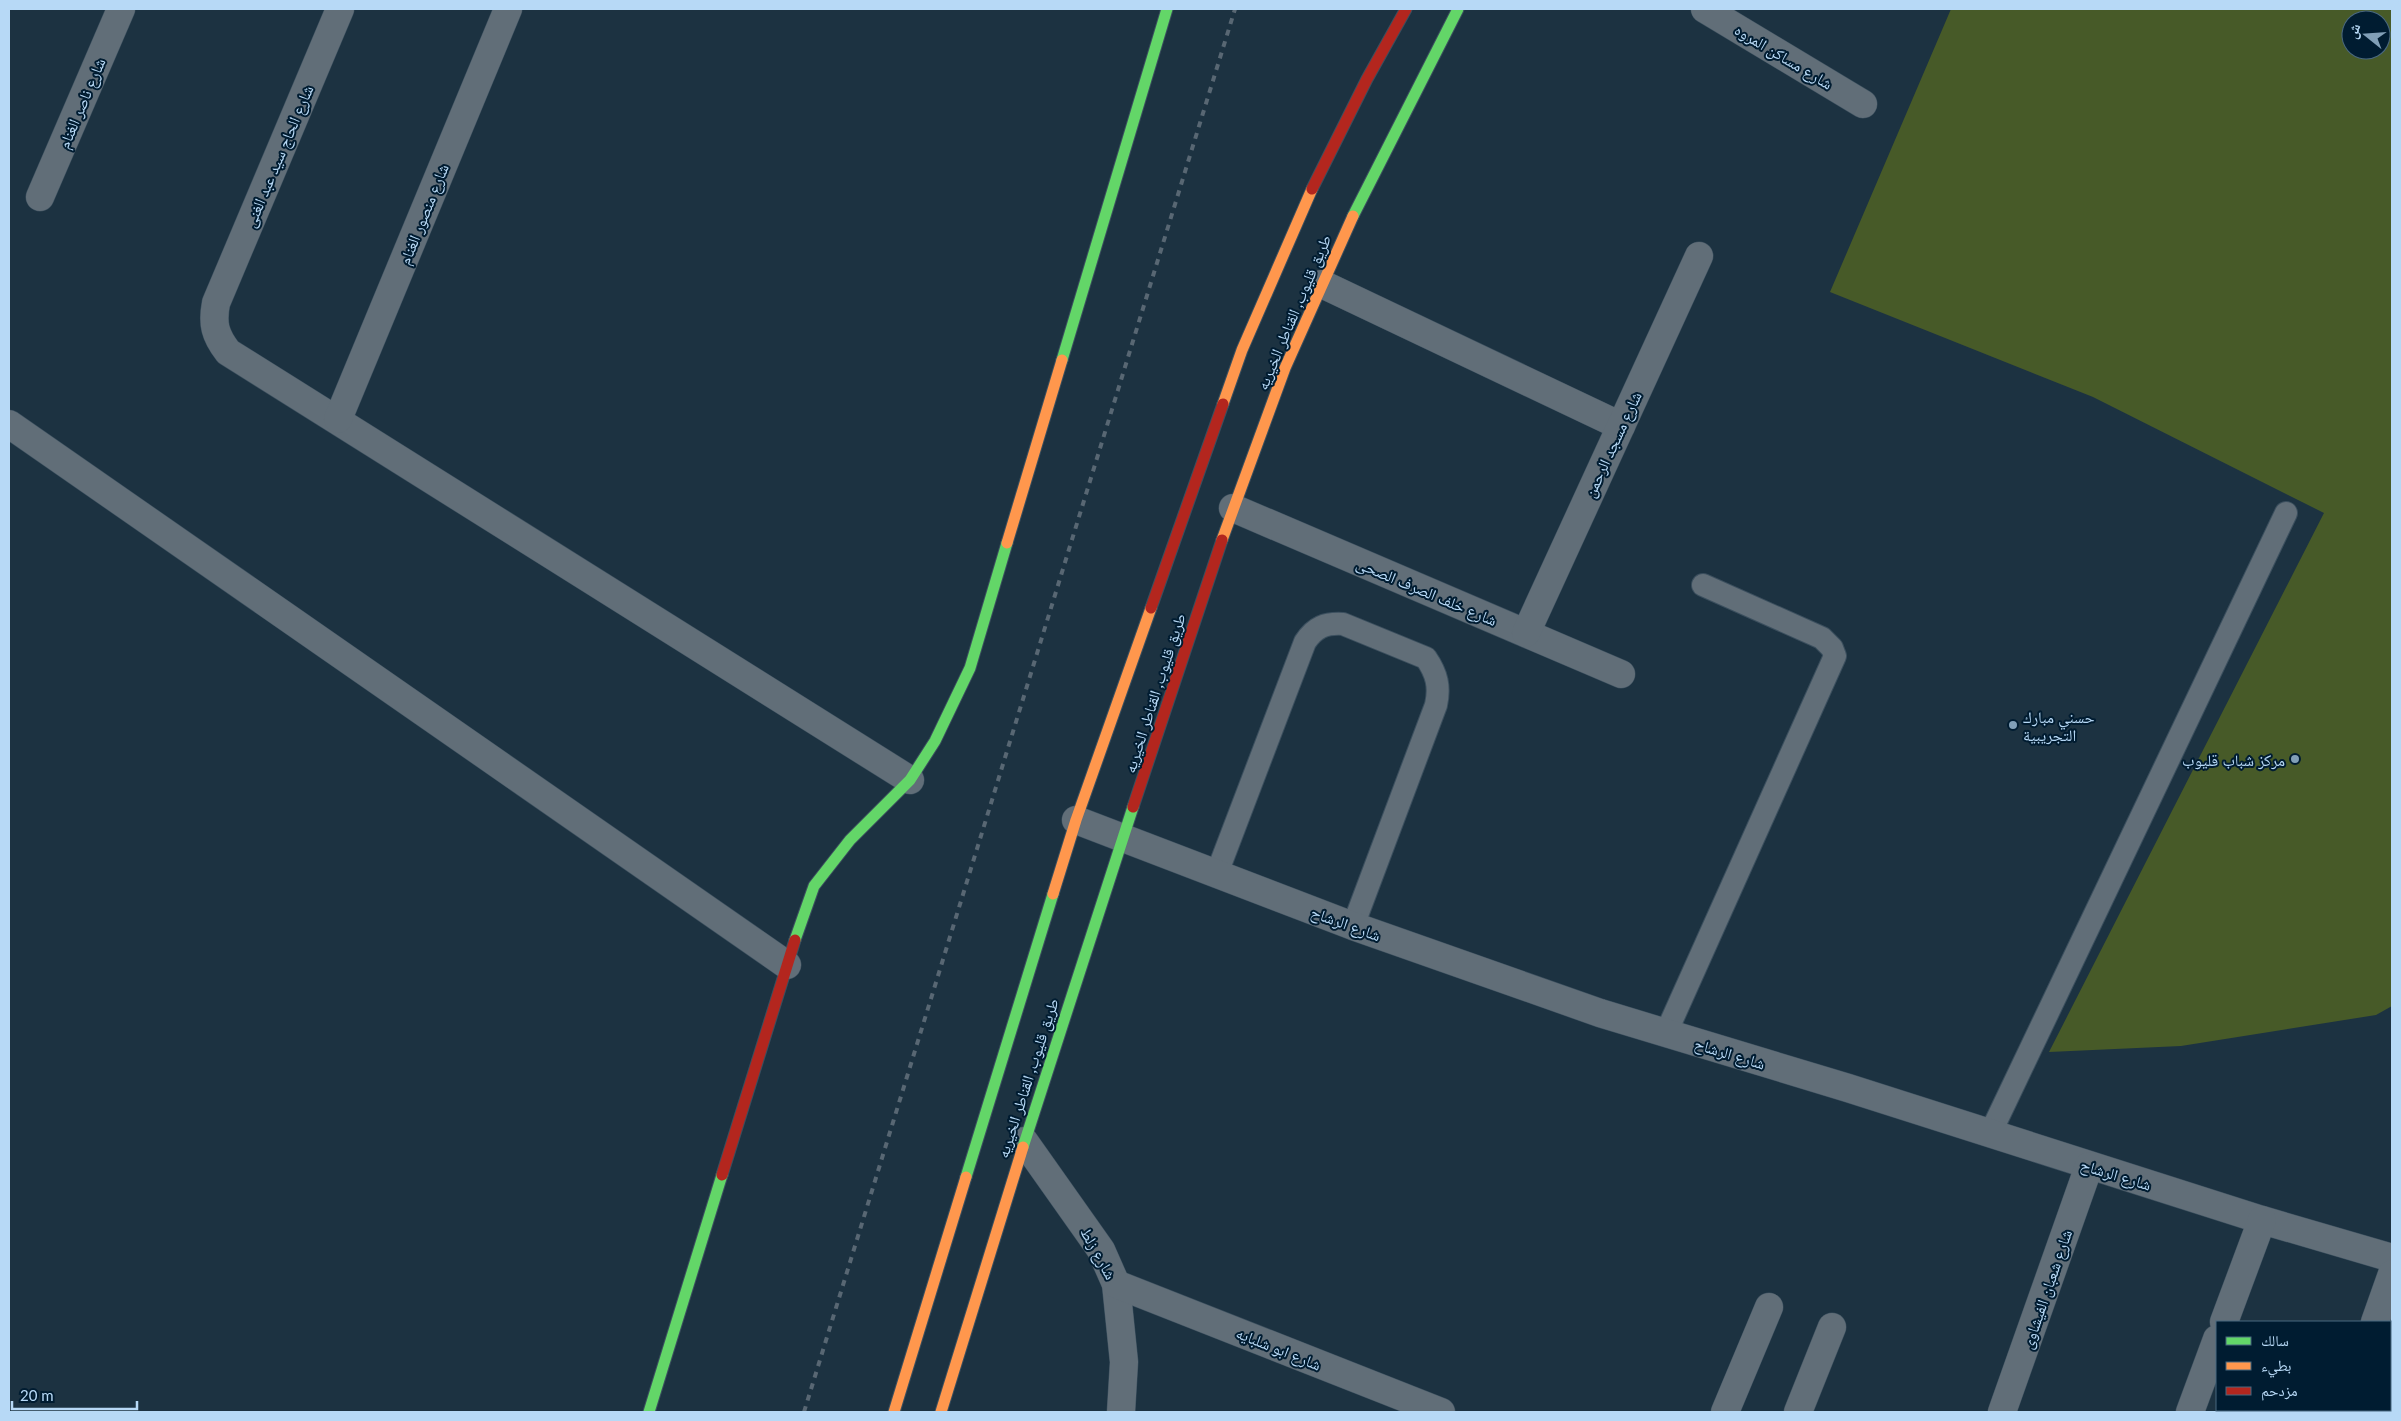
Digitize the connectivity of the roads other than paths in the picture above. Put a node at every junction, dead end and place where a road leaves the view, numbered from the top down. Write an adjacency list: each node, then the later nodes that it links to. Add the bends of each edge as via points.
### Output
1 (121, 9): 9 (street, شارع ناصر الغنام)
2 (340, 9): 12 (street, شارع الحاج سيد عبد الغنى, via 216,303 213,321 216,337 228,352)
3 (508, 9): 12 (street, شارع منصور الغنام)
4 (1168, 9): 20 (main road, via 970,668 936,741)
5 (1406, 9): 21 (main road, طريق قليوب, القناطر الخيريه, via 1300,213 1242,350)
6 (1458, 9): 11 (main road, طريق قليوب, القناطر الخيريه, via 1344,231)
7 (1705, 9): 8 (street, شارع مساكن المروه)
8 (1863, 104)
9 (40, 197)
10 (1699, 256): 14 (street, شارع مسجد الرحمن)
11 (1322, 284): 14 (street); 15 (main road, طريق قليوب, القناطر الخيريه, via 1285,368)
12 (338, 420): 20 (street, شارع الحاج سيد عبد الغنى)
13 (9, 424): 25 (street)
14 (1621, 426): 18 (street, شارع مسجد الرحمن)
15 (1233, 508): 18 (street, شارع خلف الصرف الصحى); 22 (main road, طريق قليوب, القناطر الخيريه)
16 (2286, 513): 27 (lane)
17 (1703, 585): 26 (lane, via 1822,638 1835,656)
18 (1526, 633): 19 (street, شارع خلف الصرف الصحى)
19 (1621, 674)
20 (910, 780): 25 (main road, via 850,840 814,886)
21 (1076, 820): 22 (street, شارع الرشاح); 41 (main road, طريق قليوب, القناطر الخيريه)
22 (1122, 839): 23 (street, شارع الرشاح); 28 (main road, طريق قليوب, القناطر الخيريه)
23 (1217, 873): 24 (street, شارع الرشاح); 24 (lane, via 1305,642 1317,628 1342,624 1426,658 1434,669 1438,693)
24 (1353, 926): 26 (street, شارع الرشاح)
25 (787, 965): 40 (main road)
26 (1666, 1033): 27 (street, شارع الرشاح)
27 (1990, 1134): 29 (street, شارع الرشاح)
28 (1024, 1141): 33 (street, شارع زلط, via 1101,1250); 42 (main road, طريق قليوب, القناطر الخيريه)
29 (2089, 1166): 30 (street, شارع الرشاح); 47 (street, شارع شعبان الفيشاوى)
30 (2262, 1220): 31 (street, شارع الرشاح); 35 (street)
31 (2392, 1258)
32 (2392, 1274): 36 (street)
33 (1116, 1284): 39 (street, شارع ابو شلبايه); 43 (street, شارع زلط, via 1124,1362)
34 (1769, 1307): 45 (street)
35 (2224, 1321)
36 (2375, 1321)
37 (1832, 1327): 46 (street)
38 (2216, 1342): 48 (street)
39 (1408, 1406): 44 (street, شارع ابو شلبايه)
40 (649, 1412)
41 (894, 1412)
42 (942, 1412)
43 (1121, 1412)
44 (1441, 1412)
45 (1725, 1412)
46 (1798, 1412)
47 (2002, 1412)
48 (2190, 1412)

